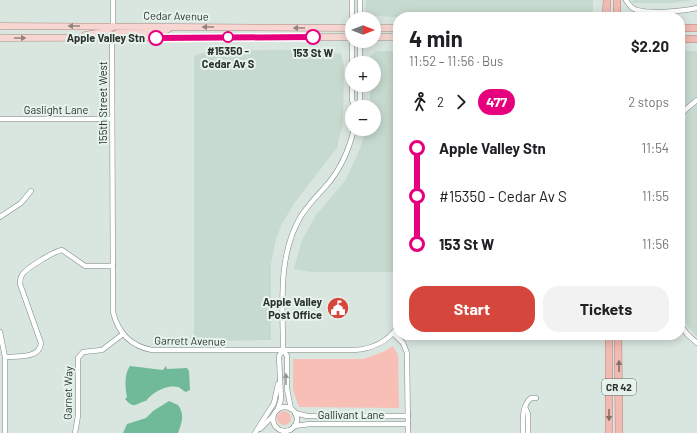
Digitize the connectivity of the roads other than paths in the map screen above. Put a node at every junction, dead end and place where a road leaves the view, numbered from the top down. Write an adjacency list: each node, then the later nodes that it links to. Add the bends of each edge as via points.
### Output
1 (113, 0): 13 (street)
2 (352, 0): 8 (street)
3 (360, 0): 9 (street)
4 (607, 0): 10 (highway)
5 (617, 0): 11 (highway)
6 (626, 0): 7 (street, via 640,11)
7 (697, 8)
8 (352, 12)
9 (360, 12)
10 (606, 12)
11 (617, 12)
12 (0, 26): 13 (main road, Cedar Avenue, one-way to 12)
13 (113, 26): 14 (main road, Cedar Avenue); 24 (main road, via 108,31)
14 (171, 27): 15 (main road, Cedar Avenue, one-way to 14); 25 (main road, via 163,32 117,33)
15 (345, 28)
16 (381, 28): 17 (main road)
17 (393, 28)
18 (685, 28): 19 (highway)
19 (697, 28)
20 (345, 37): 25 (main road, Cedar Avenue)
21 (381, 37): 22 (main road)
22 (393, 37)
23 (0, 38): 24 (main road, Cedar Avenue, one-way to 24)
24 (64, 38): 25 (main road, Cedar Avenue)
25 (112, 38): 31 (street, 155th Street West)
26 (685, 39): 27 (highway)
27 (697, 39)
28 (697, 100): 29 (street)
29 (685, 110)
30 (0, 119): 31 (street, Gaslight Lane)
31 (112, 119): 33 (street, 155th Street West)
32 (352, 136): 45 (street, via 344,159 301,215 288,244 283,277)
33 (113, 168): 36 (street, Garrett Avenue)
34 (31, 191): 35 (street, via 21,203)
35 (0, 217)
36 (113, 266): 40 (street, Garrett Avenue, via 113,312); 46 (street, via 85,266 62,250 24,272 20,284 41,347 33,354)
37 (685, 331): 44 (street)
38 (0, 332): 46 (street)
39 (393, 333): 45 (street, Garrett Avenue, via 380,343 362,349)
40 (123, 334): 45 (street, Garrett Avenue, via 140,347 152,350); 57 (street, Garnet Way, via 102,350 83,352 78,358 78,416)
41 (400, 340): 53 (street, via 407,353)
42 (609, 340): 62 (highway, CR 42, one-way to 62)
43 (618, 340): 63 (highway, CR 42, one-way to 43)
44 (697, 343)
45 (283, 350): 47 (street, via 279,356); 51 (street, one-way to 45, via 287,389 286,356)
46 (4, 357): 56 (street)
47 (279, 380): 50 (street, via 281,399); 58 (street, via 274,403)
48 (536, 398): 49 (street, via 528,401)
49 (526, 409): 60 (street, via 523,414); 61 (street)
50 (276, 411): 51 (street, via 282,407); 52 (street)
51 (293, 411): 53 (street, Gallivant Lane, via 307,416); 55 (street, via 296,419)
52 (273, 416): 55 (street, via 274,423 279,429); 58 (street)
53 (408, 416): 54 (street)
54 (408, 424): 55 (street, Gallivant Lane, via 310,424); 59 (street)
55 (290, 429)
56 (5, 433)
57 (75, 433)
58 (255, 433)
59 (408, 433)
60 (523, 433)
61 (528, 433)
62 (608, 433)
63 (619, 433)

